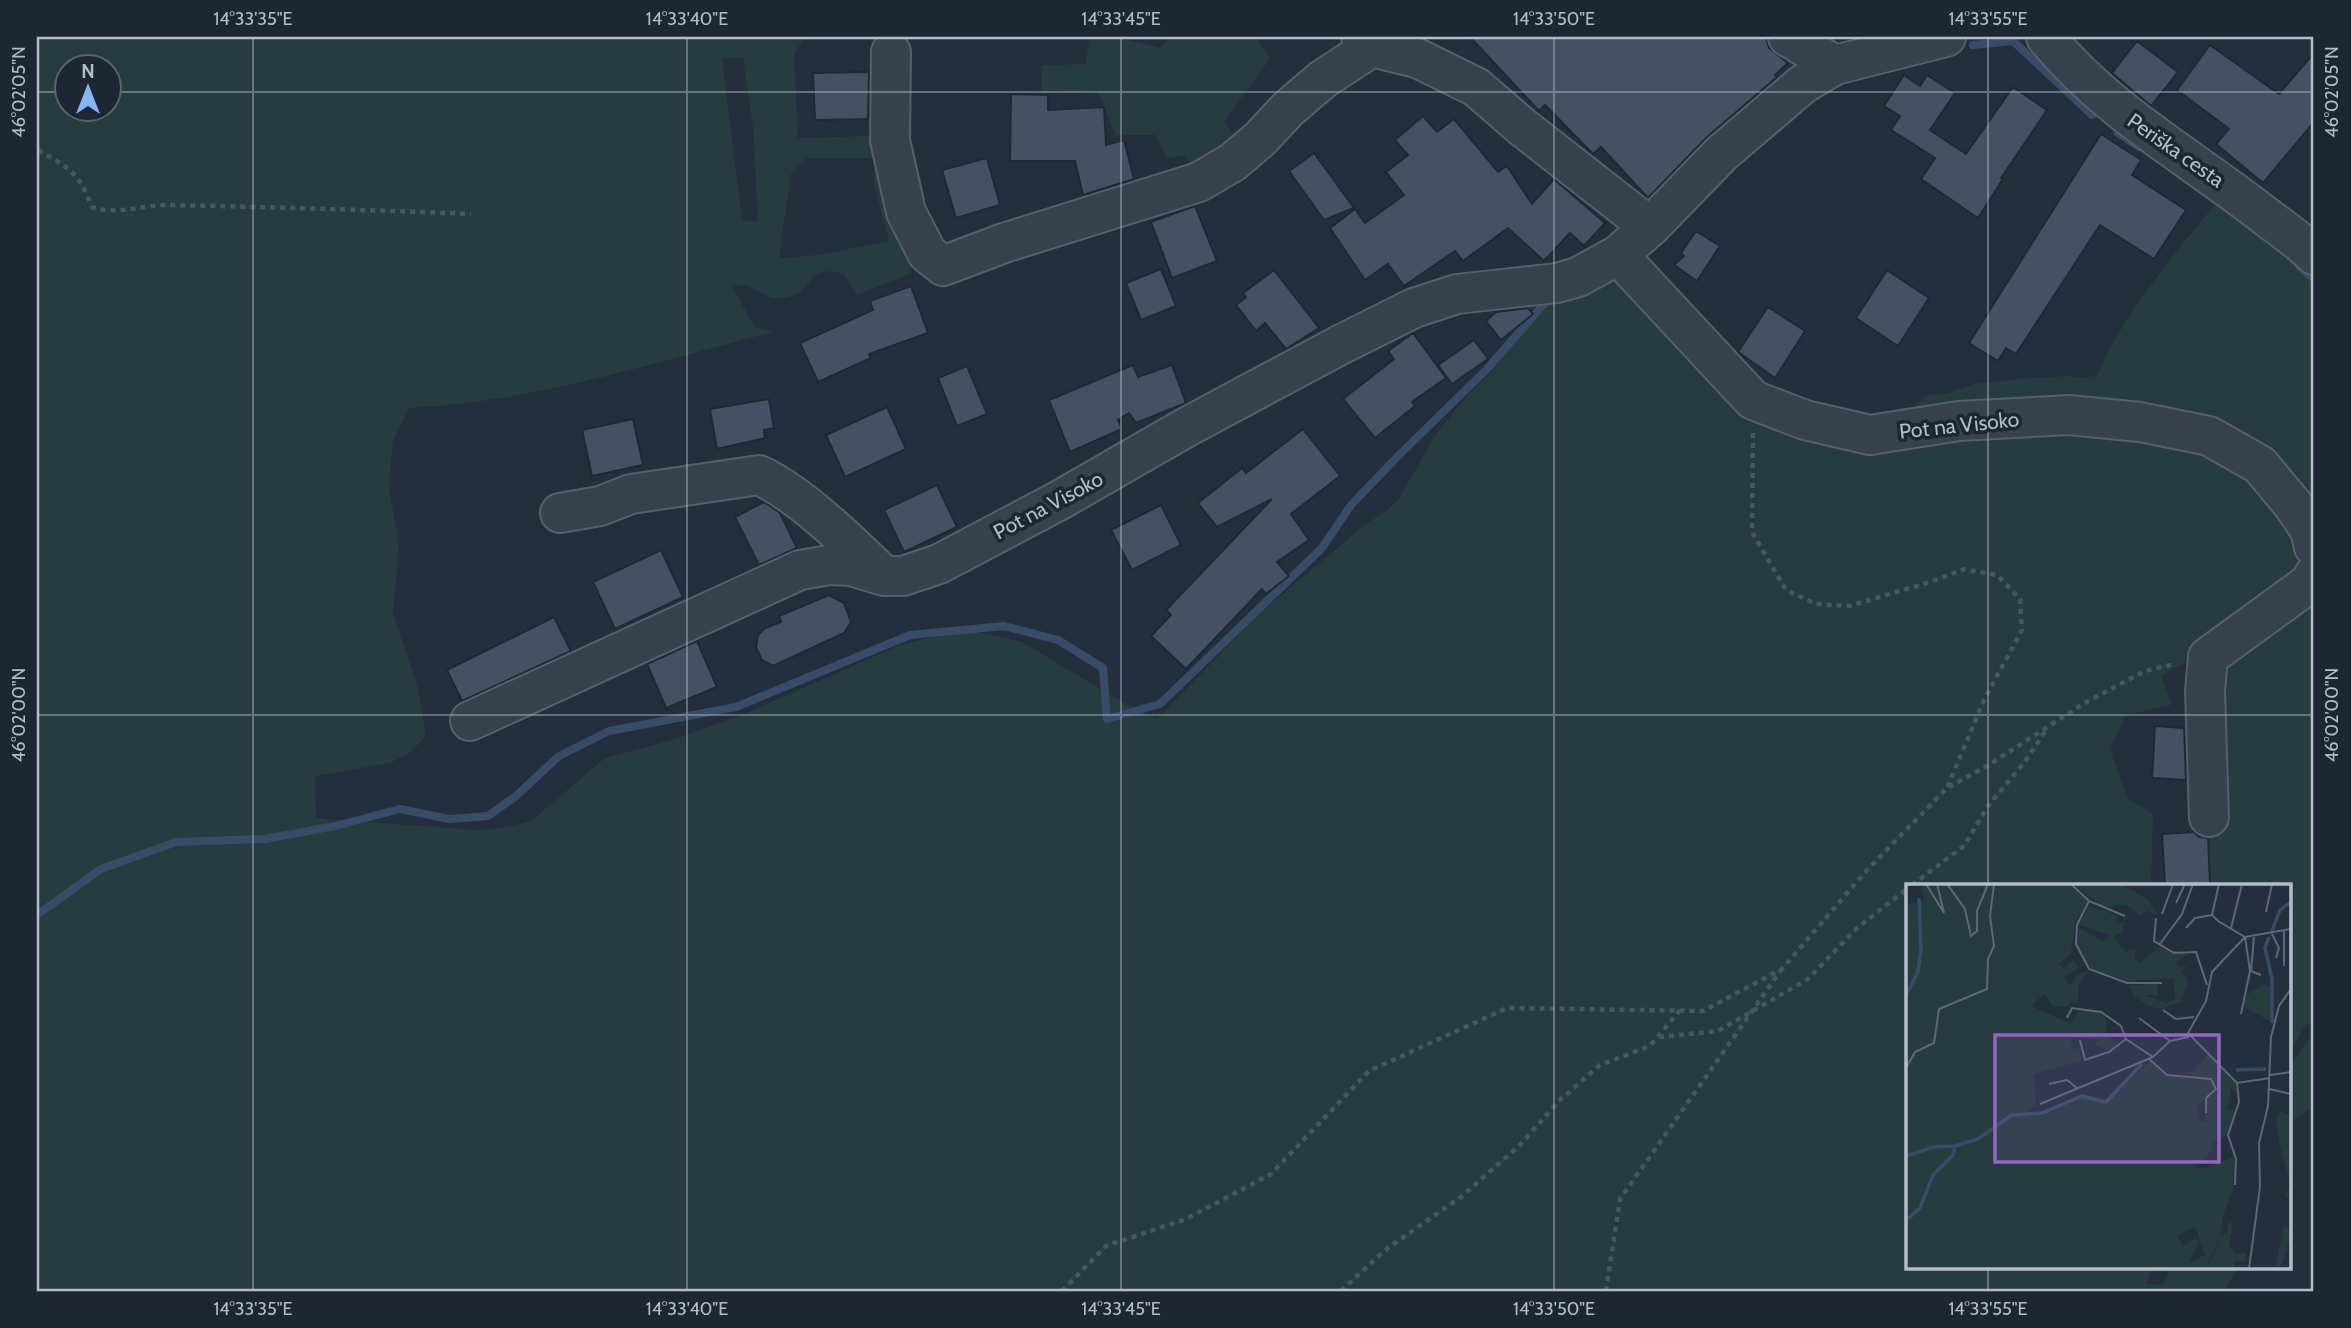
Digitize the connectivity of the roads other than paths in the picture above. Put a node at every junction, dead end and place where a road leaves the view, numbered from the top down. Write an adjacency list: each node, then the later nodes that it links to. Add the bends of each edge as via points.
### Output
1 (1788, 37): 6 (street)
2 (1946, 37): 6 (street, Pot na Visoko)
3 (2046, 37): 9 (street, Periška cesta, via 2118,110)
4 (1366, 42): 5 (street, via 1233,162 1199,182 1004,243 943,267 927,253 906,212 890,140); 7 (street, via 1417,58 1476,87)
5 (891, 52)
6 (1835, 65): 7 (street, Pot na Visoko, via 1803,84 1722,153)
7 (1650, 228): 8 (street, Pot na Visoko)
8 (1618, 255): 11 (street, Pot na Visoko, via 1753,400 1805,420 1870,435 1959,421 2069,415 2140,422 2209,436 2259,466 2294,506 2310,530); 13 (street, Pot na Visoko, via 1557,283 1457,294 1414,308 939,564 903,576)
9 (2314, 255)
10 (560, 513): 13 (street, via 600,506 631,494 759,475 776,483)
11 (2314, 547)
12 (2314, 575): 15 (street, via 2311,582 2208,657 2204,691)
13 (884, 576): 14 (street, Pot na Visoko, via 851,566 800,570)
14 (470, 721)
15 (2209, 817)

